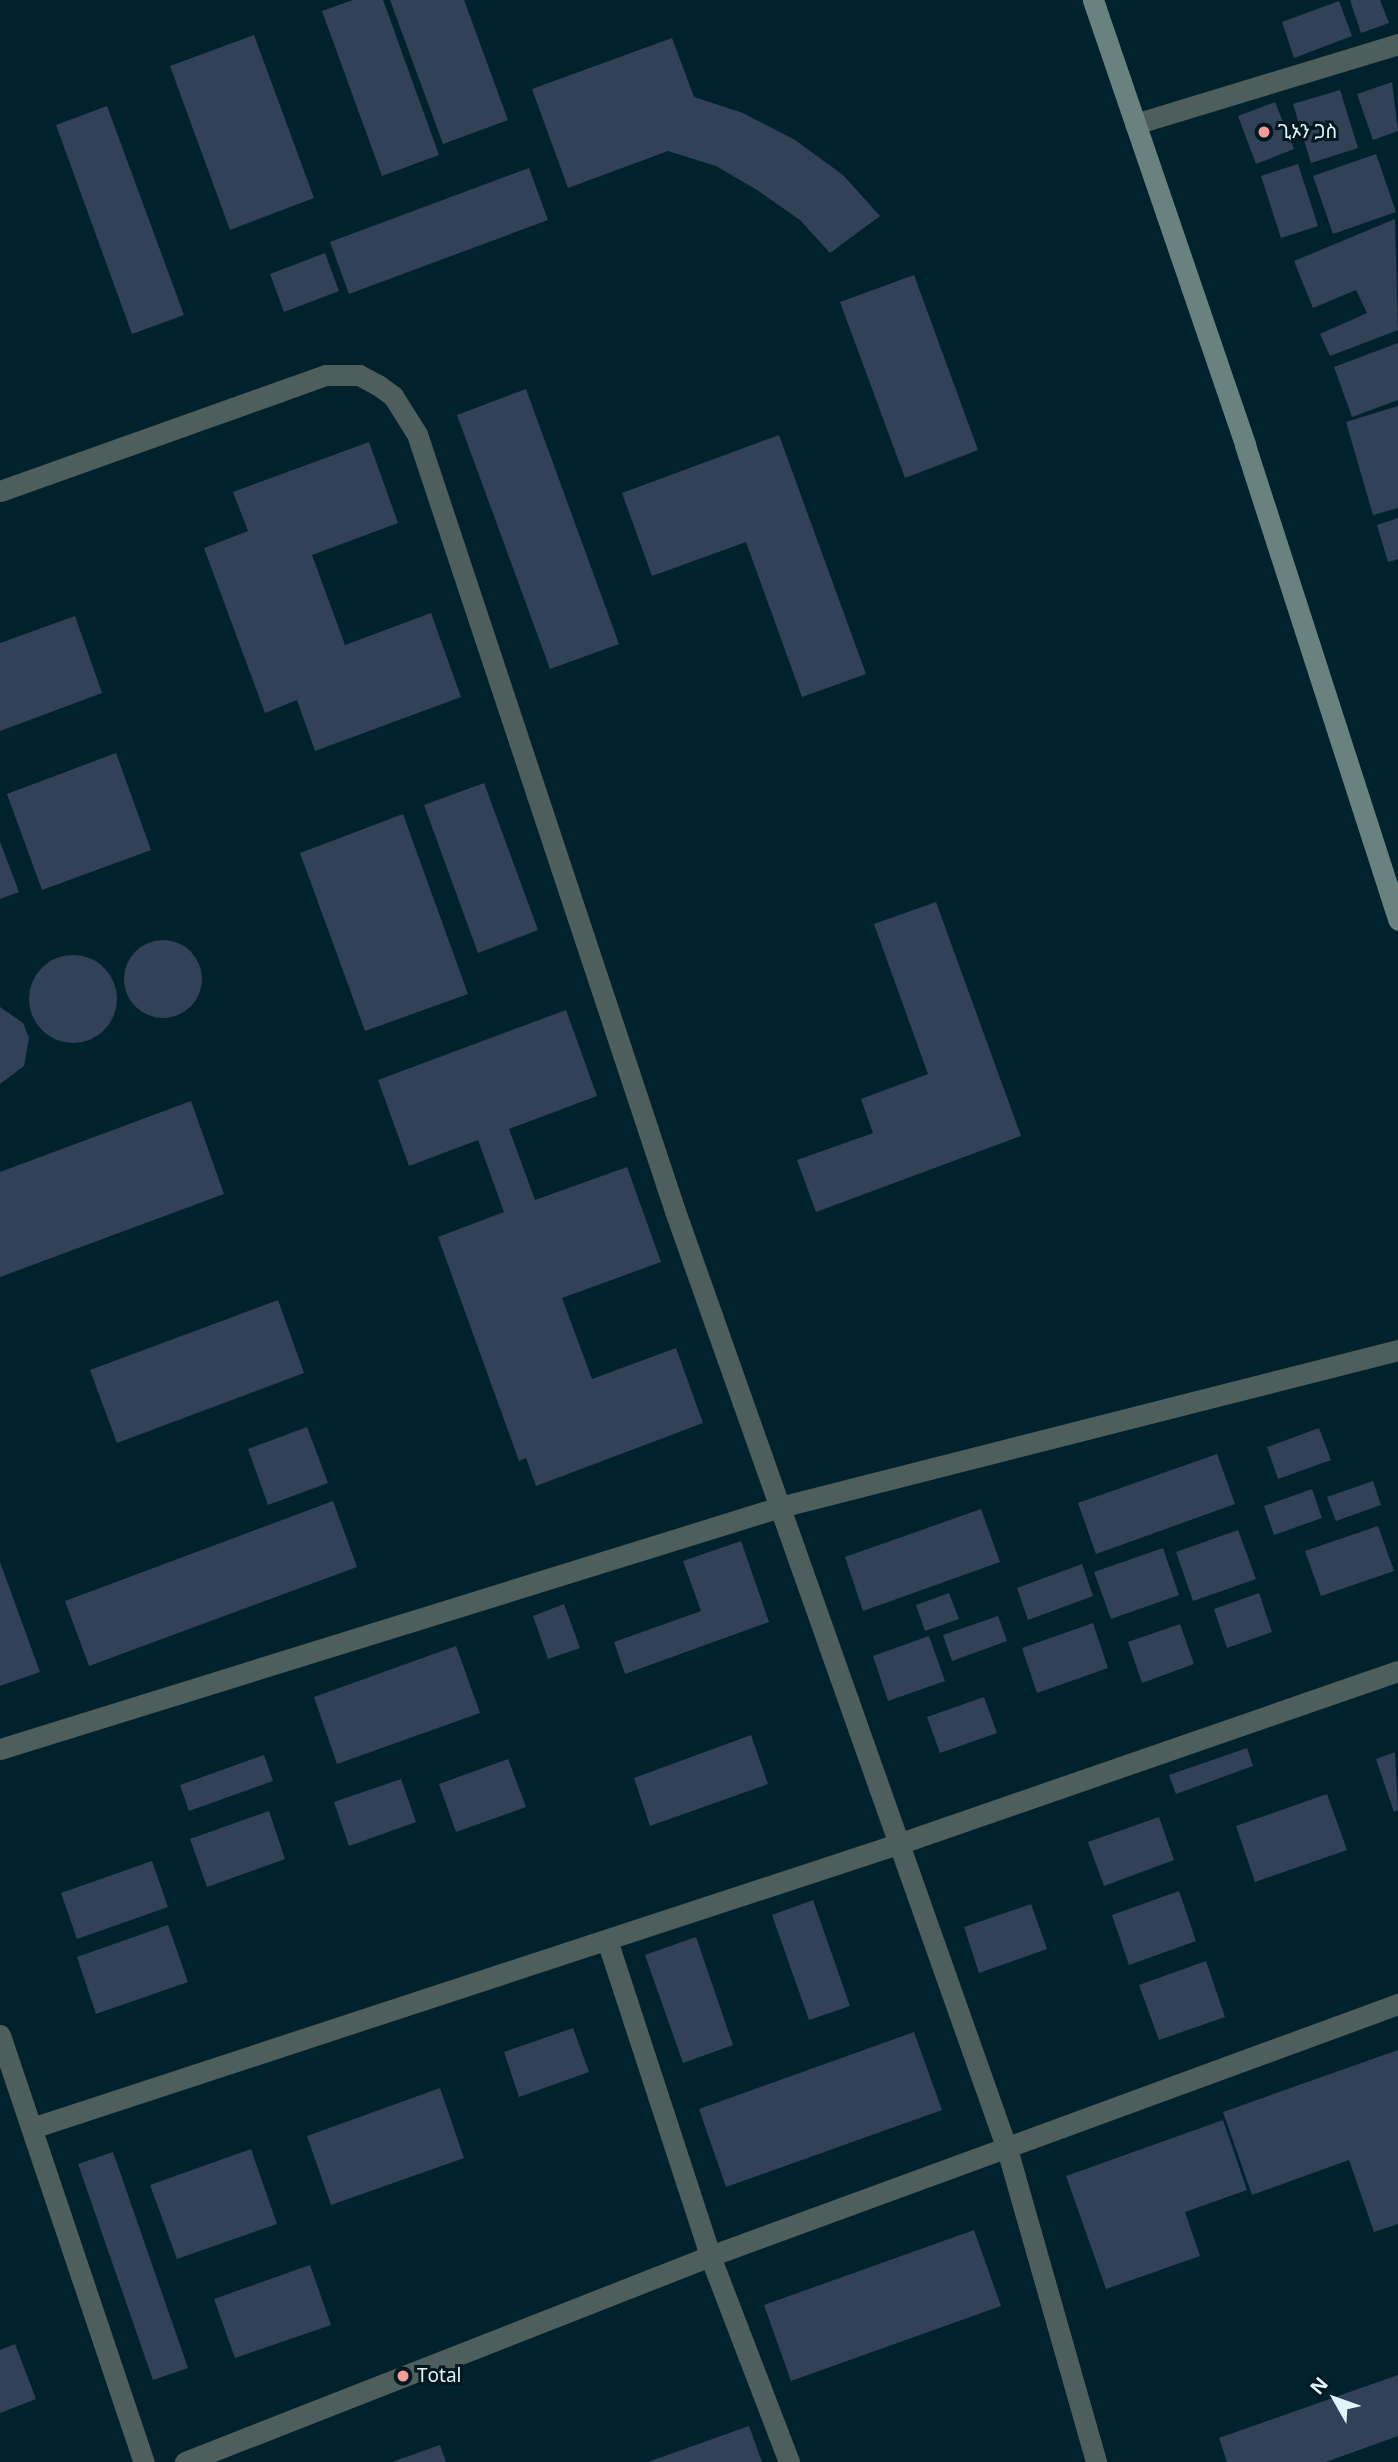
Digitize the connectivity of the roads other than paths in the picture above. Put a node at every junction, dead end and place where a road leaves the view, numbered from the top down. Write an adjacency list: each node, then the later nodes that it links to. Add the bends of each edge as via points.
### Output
1 (1093, 0): 3 (street)
2 (1398, 44): 3 (street)
3 (1135, 124): 5 (street)
4 (0, 491): 7 (street, via 326,375 359,375 393,396 417,434 675,1211)
5 (1398, 920)
6 (1398, 1350): 7 (street)
7 (780, 1507): 9 (street); 10 (street)
8 (1398, 1671): 10 (street)
9 (0, 1749)
10 (898, 1844): 11 (street); 15 (street)
11 (607, 1940): 14 (street); 16 (street)
12 (1398, 2004): 15 (street)
13 (0, 2035): 14 (street)
14 (32, 2128): 17 (street)
15 (1007, 2149): 16 (street); 20 (street)
16 (710, 2256): 18 (street); 19 (street)
17 (144, 2462)
18 (186, 2462)
19 (789, 2462)
20 (1096, 2462)

